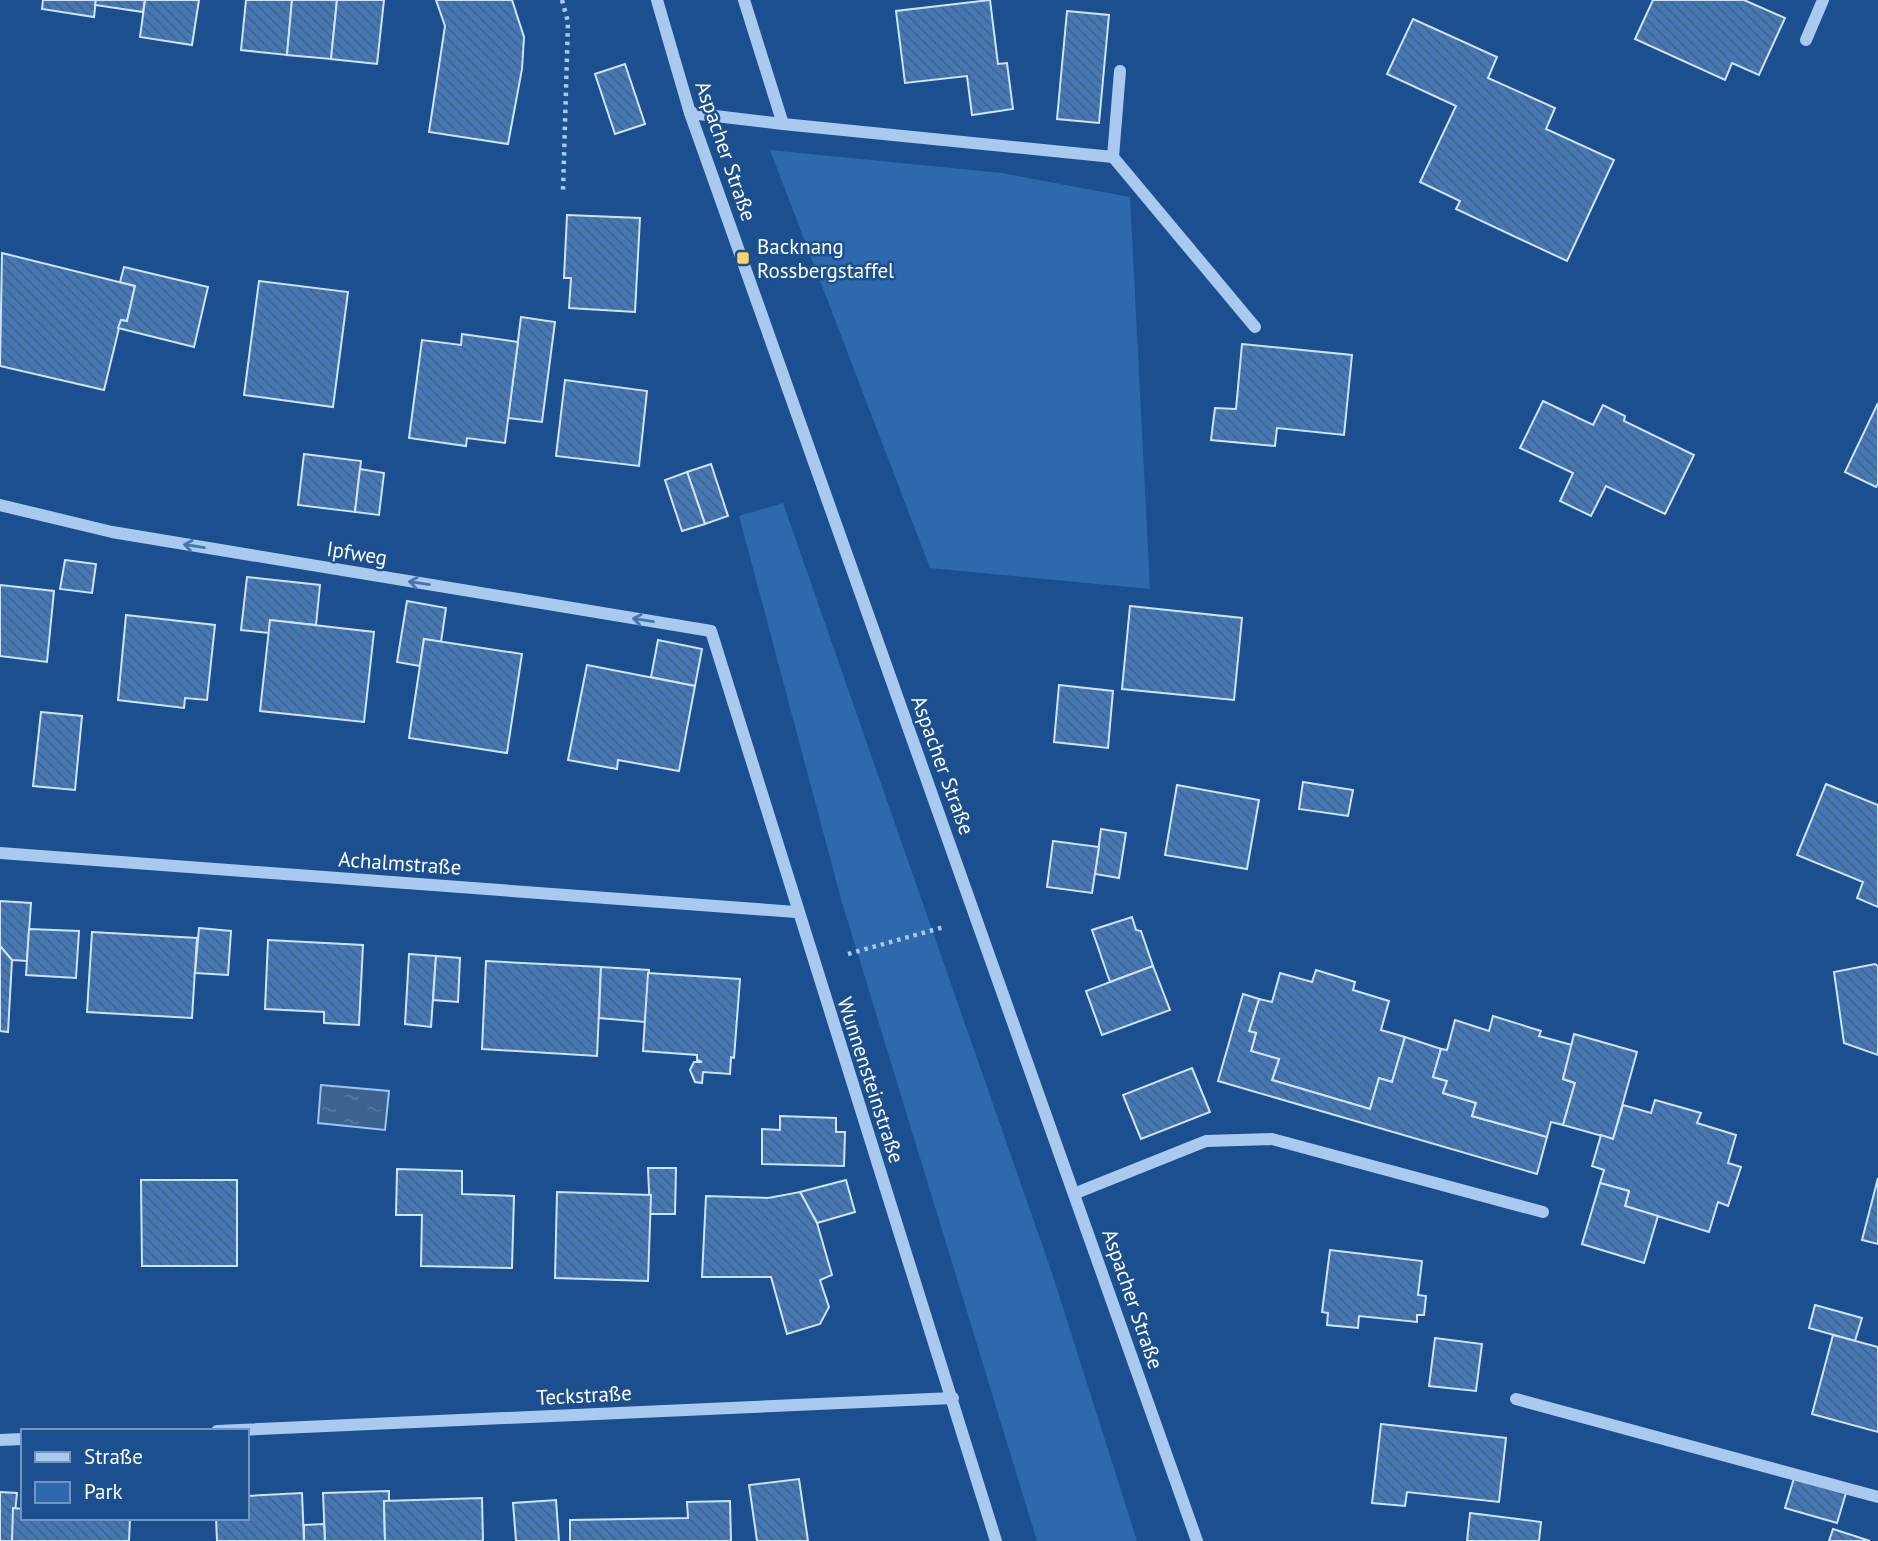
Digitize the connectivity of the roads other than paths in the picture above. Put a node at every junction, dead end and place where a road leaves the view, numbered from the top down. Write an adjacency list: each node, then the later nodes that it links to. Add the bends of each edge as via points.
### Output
1 (657, 0): 6 (street, Aspacher Straße)
2 (744, 0): 7 (street)
3 (1823, 0): 4 (street)
4 (1806, 40)
5 (1119, 71): 8 (street)
6 (690, 113): 7 (street); 14 (street, Aspacher Straße)
7 (783, 124): 8 (street)
8 (1112, 157): 9 (street)
9 (1255, 327)
10 (0, 505): 11 (street, Ipfweg, one-way to 10, via 112,532)
11 (710, 631): 13 (street, Wunnensteinstraße)
12 (0, 853): 13 (street, Achalmstraße)
13 (796, 912): 16 (street, Wunnensteinstraße)
14 (1076, 1193): 15 (street, via 1206,1141 1272,1139); 23 (street, Aspacher Straße)
15 (1543, 1212)
16 (953, 1398): 18 (street, Teckstraße); 22 (street, Wunnensteinstraße)
17 (1516, 1399): 21 (street)
18 (248, 1430)
19 (21, 1439): 20 (street)
20 (0, 1440)
21 (1878, 1497)
22 (996, 1541)
23 (1197, 1541)

